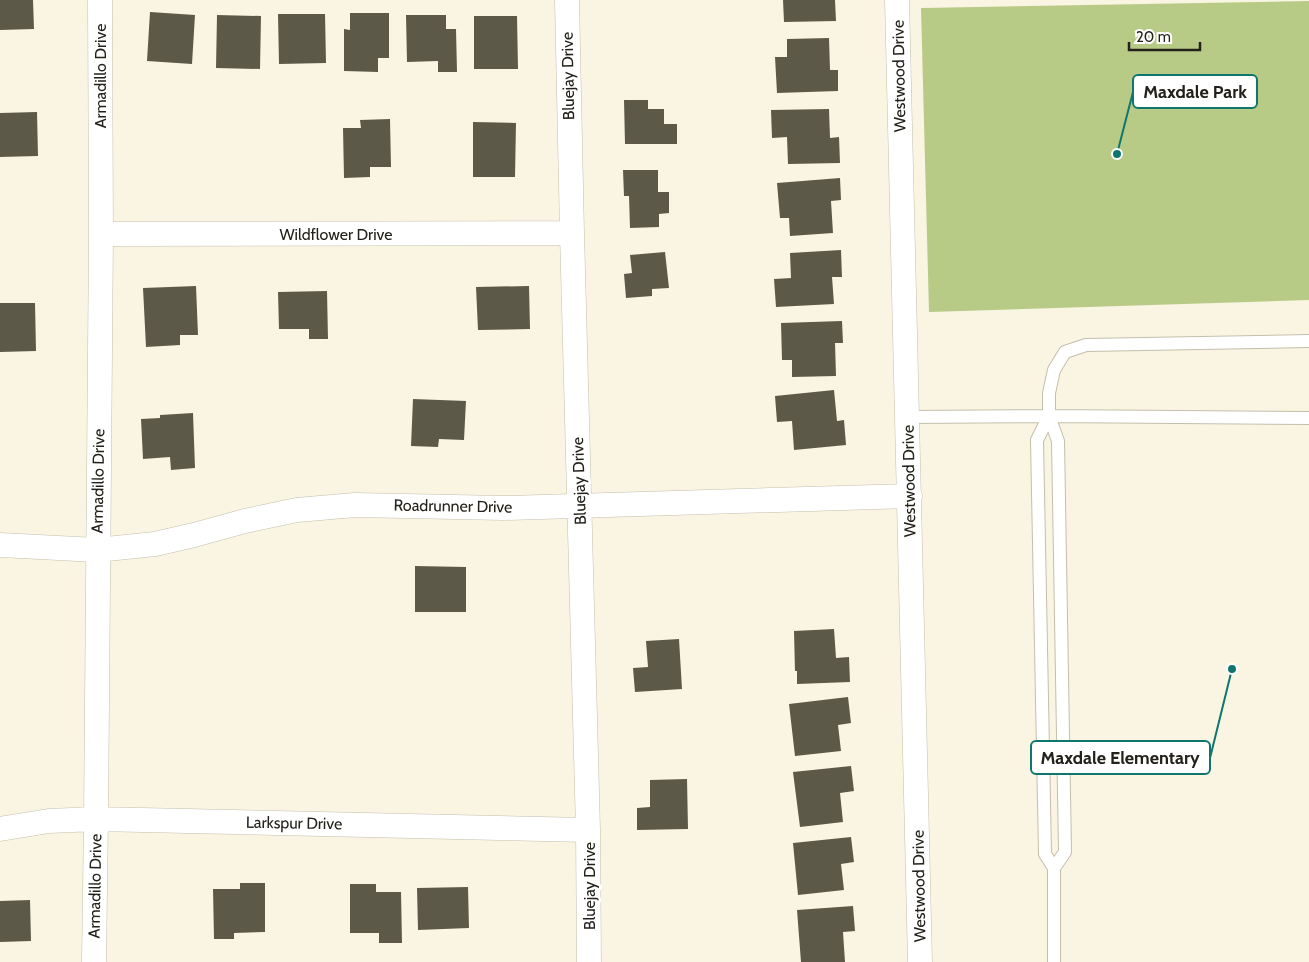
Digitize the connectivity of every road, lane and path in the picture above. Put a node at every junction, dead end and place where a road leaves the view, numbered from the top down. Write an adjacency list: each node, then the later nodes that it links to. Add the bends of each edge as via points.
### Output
1 (100, 0): 5 (street, Armadillo Drive)
2 (567, 0): 4 (street, Bluejay Drive)
3 (897, 0): 8 (street, Westwood Drive)
4 (572, 233): 5 (street, Wildflower Drive); 11 (street, Bluejay Drive)
5 (100, 234): 13 (street, Armadillo Drive)
6 (1309, 341): 7 (lane, via 1086,345 1065,352 1054,370)
7 (1049, 416): 8 (lane); 9 (lane); 17 (lane, via 1058,441 1065,852); 17 (lane, via 1037,440 1045,854)
8 (908, 417): 10 (street, Westwood Drive)
9 (1309, 418)
10 (910, 496): 11 (street, Roadrunner Drive); 20 (street, Westwood Drive)
11 (579, 506): 13 (street, Roadrunner Drive, via 355,505 297,510 155,544); 16 (street, Bluejay Drive)
12 (0, 545): 13 (street, Roadrunner Drive)
13 (97, 550): 14 (street, Armadillo Drive)
14 (96, 819): 15 (street, Larkspur Drive, via 49,821); 16 (street, Larkspur Drive); 18 (street, Armadillo Drive)
15 (0, 829)
16 (588, 830): 19 (street, Bluejay Drive)
17 (1054, 868): 21 (lane)
18 (94, 962)
19 (589, 962)
20 (920, 962)
21 (1054, 962)

